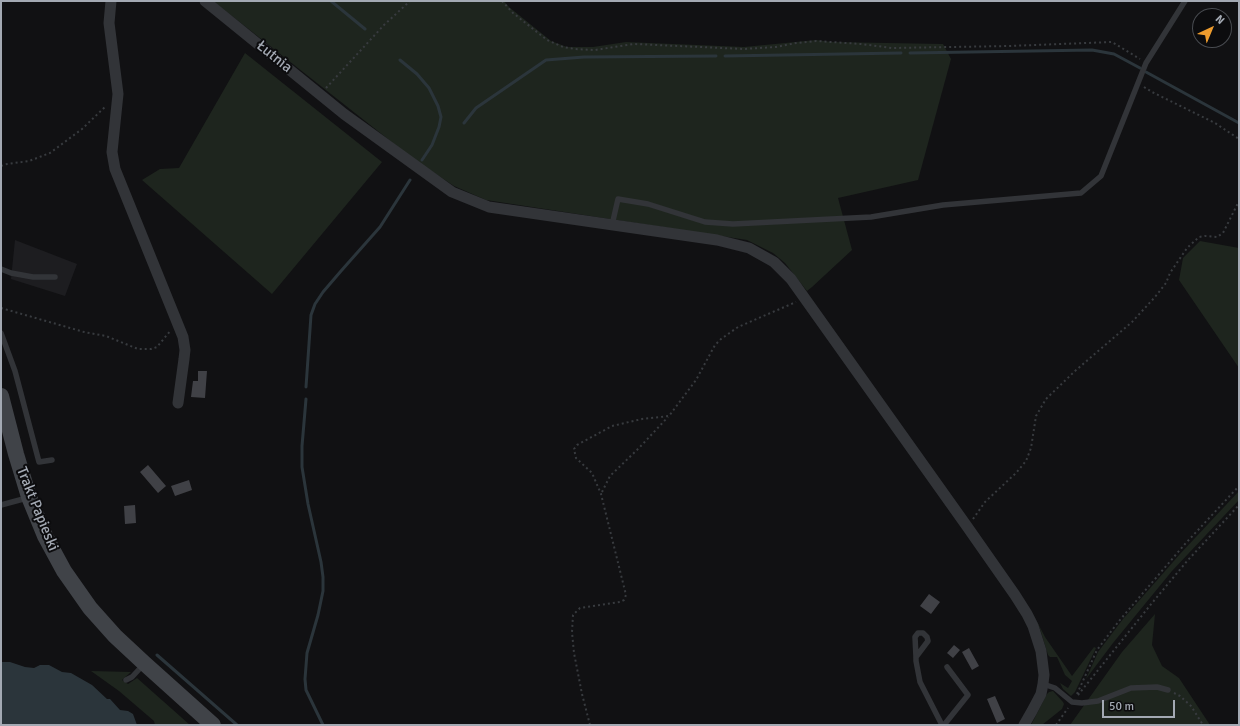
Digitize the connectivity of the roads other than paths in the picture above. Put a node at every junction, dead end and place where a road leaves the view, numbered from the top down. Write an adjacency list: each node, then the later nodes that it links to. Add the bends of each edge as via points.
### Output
1 (110, 1): 9 (street, via 108,23 118,94 112,152 115,169 183,336 185,350)
2 (205, 1): 4 (street, Łutnia, via 344,114 452,192 489,207)
3 (1185, 1): 4 (lane, via 1146,63 1101,176 1081,193 943,205 872,217 733,224 704,222 648,204 618,199)
4 (612, 225): 17 (street, Łutnia, via 717,240 749,248 774,262 791,278 1015,595 1030,620 1041,651)
5 (1, 269): 6 (lane, via 11,274)
6 (55, 277)
7 (1, 333): 10 (lane, via 15,371 39,462)
8 (2, 403): 11 (street, Trakt Papieski)
9 (178, 404)
10 (52, 460)
11 (29, 497): 12 (lane); 14 (street, Trakt Papieski, via 50,546 76,590 105,625)
12 (1, 505)
13 (916, 657): 20 (lane, via 920,682)
14 (144, 663): 16 (lane); 19 (street, Trakt Papieski)
15 (947, 666): 20 (lane, via 968,695)
16 (126, 680)
17 (1043, 684): 18 (lane, via 1055,688 1072,702 1094,702 1131,688 1157,687); 21 (street, Łutnia, via 1037,703)
18 (1168, 690)
19 (213, 725)
20 (943, 725)
21 (1024, 725)

